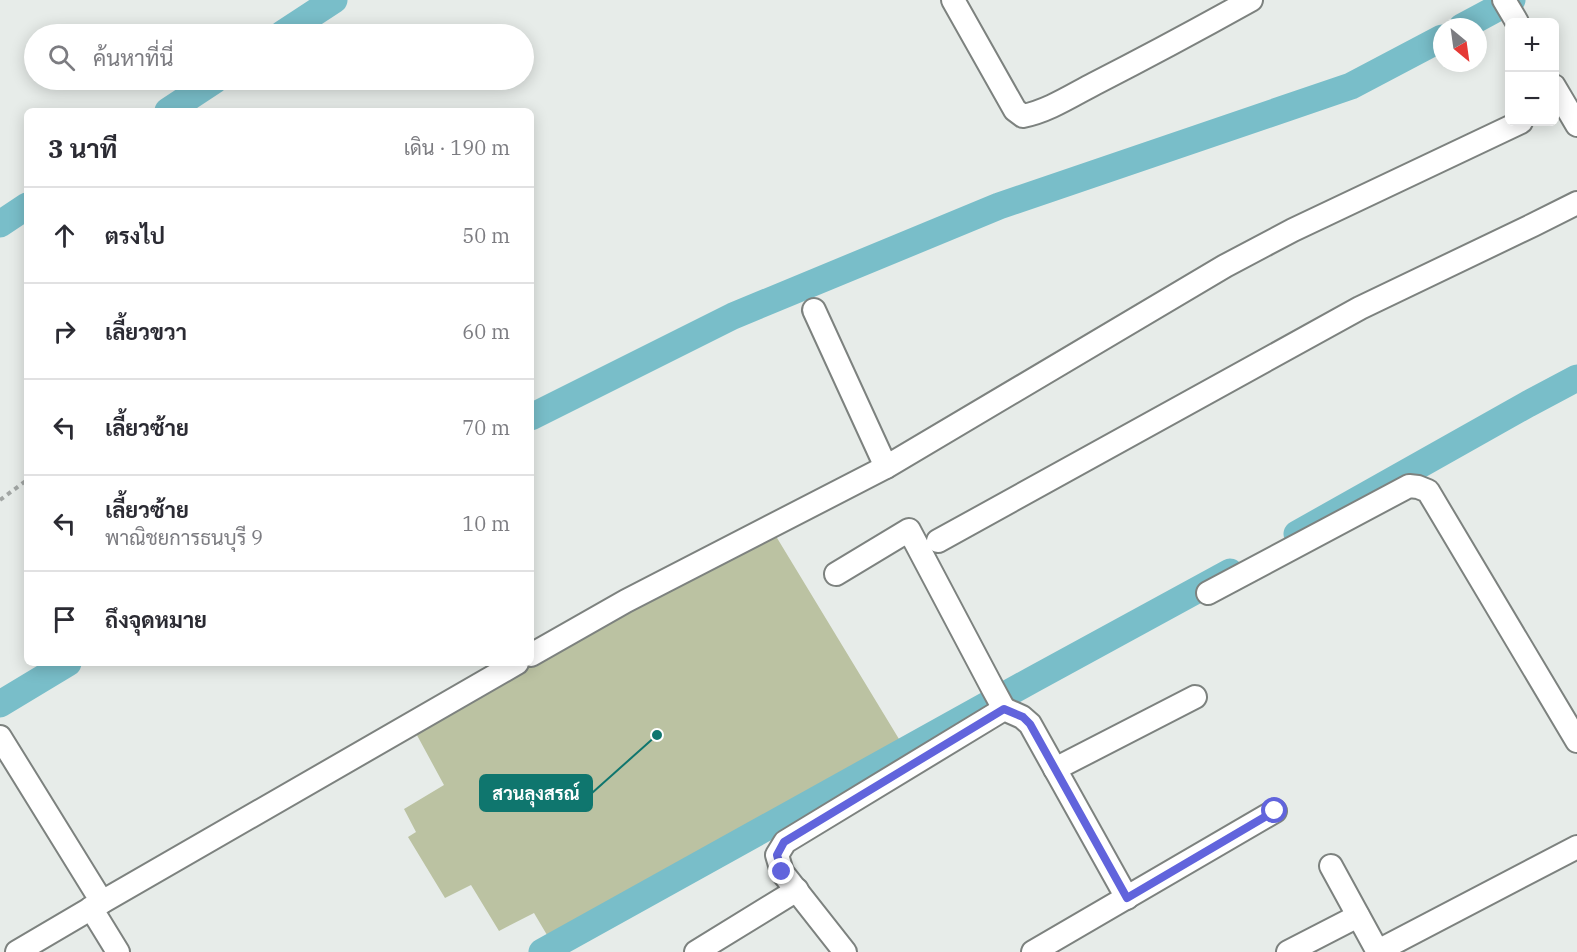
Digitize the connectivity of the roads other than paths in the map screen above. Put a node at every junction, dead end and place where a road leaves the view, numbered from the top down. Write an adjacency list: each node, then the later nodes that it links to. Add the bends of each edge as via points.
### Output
1 (953, 0): 2 (street, via 1015,110 1023,116 1035,114)
2 (1251, 0)
3 (1562, 97): 4 (street)
4 (1577, 124)
5 (1513, 126): 8 (street, via 1225,266)
6 (1577, 203): 9 (street, via 1360,308)
7 (814, 310): 8 (street)
8 (886, 467): 12 (street, via 626,601)
9 (938, 541)
10 (836, 574): 15 (street, via 909,530)
11 (1208, 593): 17 (street, via 1409,486 1418,486 1428,491)
12 (534, 653)
13 (512, 666): 24 (street)
14 (1195, 697): 18 (street)
15 (998, 699): 18 (street, via 1030,724); 22 (street, via 784,842 777,855 782,872)
16 (0, 737): 24 (street)
17 (1577, 741)
18 (1055, 769): 23 (street)
19 (1275, 811): 23 (street)
20 (1577, 847): 32 (street)
21 (1331, 866): 25 (street)
22 (797, 890): 28 (street); 29 (street)
23 (1127, 898): 30 (street)
24 (96, 905): 26 (street); 27 (street)
25 (1358, 916): 31 (street); 32 (street)
26 (17, 952)
27 (118, 952)
28 (696, 952)
29 (845, 952)
30 (1033, 952)
31 (1288, 952)
32 (1378, 952)

